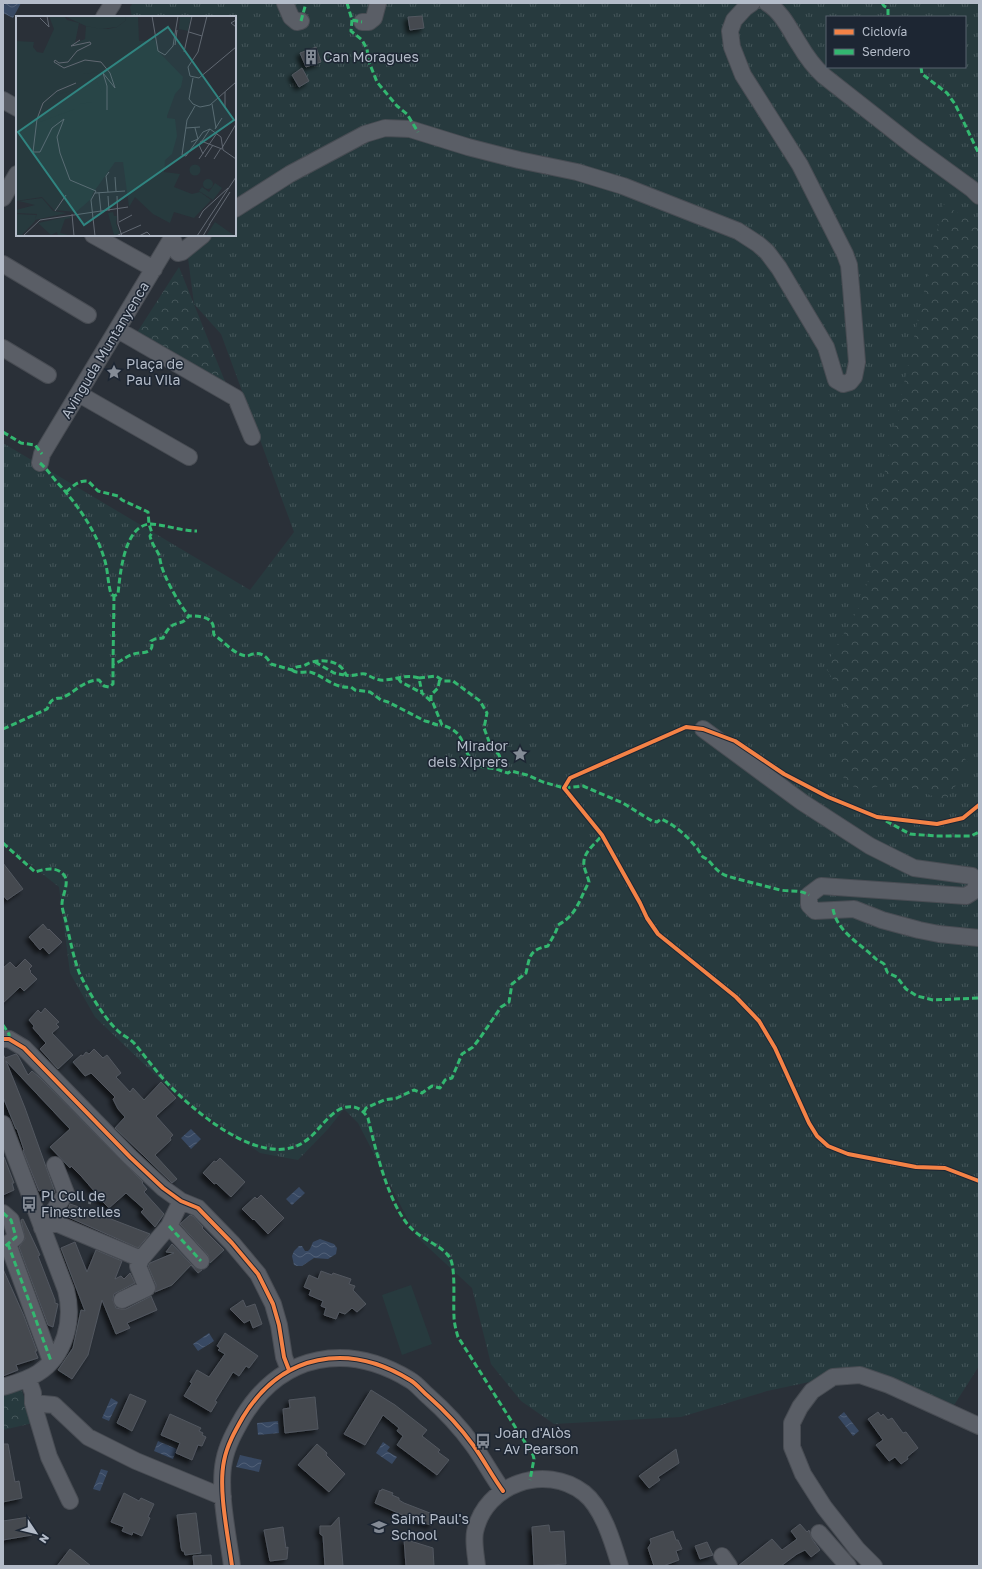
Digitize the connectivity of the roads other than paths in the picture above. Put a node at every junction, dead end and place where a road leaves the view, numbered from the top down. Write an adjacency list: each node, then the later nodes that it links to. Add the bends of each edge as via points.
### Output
1 (113, 3): 6 (street)
2 (285, 3): 7 (street, via 291,17 297,22)
3 (378, 3): 8 (street, via 374,18 369,22)
4 (752, 3): 12 (street, via 737,16 732,25 732,47 743,75 800,165 846,254 858,362 850,382 843,384 836,380 826,347 779,268 758,244 738,231 674,205 577,172 475,149 410,129 385,128 365,134 290,174)
5 (767, 3): 11 (street, via 783,19 815,67 824,76)
6 (105, 16)
7 (301, 21)
8 (362, 22)
9 (3, 100): 10 (street)
10 (16, 107)
11 (979, 196)
12 (236, 208)
13 (95, 236): 17 (street)
14 (202, 236): 15 (street, via 182,252)
15 (173, 242): 17 (street, Avinguda Muntanyenca)
16 (3, 264): 18 (street)
17 (154, 269): 19 (street, Avinguda Muntanyenca)
18 (88, 315)
19 (118, 330): 22 (street, Avinguda Muntanyenca); 23 (street, via 236,398)
20 (3, 348): 21 (street)
21 (48, 375)
22 (79, 394): 24 (street); 25 (street, Avinguda Muntanyenca, via 42,454)
23 (252, 437)
24 (189, 457)
25 (40, 463)
26 (703, 729): 27 (street, via 802,802 870,846 914,868 972,876 977,885 974,891 966,896 821,886 809,895 809,905 815,911 854,909 919,930)
27 (979, 938)
28 (3, 1039): 31 (street, via 9,1039 24,1048 130,1157)
29 (3, 1124): 34 (street)
30 (55, 1165): 34 (street, via 66,1193)
31 (181, 1201): 33 (street); 40 (street, via 198,1208 258,1274 280,1325)
32 (3, 1213): 35 (street, via 11,1220)
33 (169, 1226): 36 (street); 37 (street)
34 (42, 1228): 36 (street, via 58,1224); 39 (street, via 66,1290 70,1308 65,1338)
35 (9, 1243): 39 (street)
36 (142, 1259): 38 (street, via 138,1266 147,1288)
37 (201, 1261)
38 (122, 1300)
39 (51, 1361): 41 (street)
40 (288, 1370): 45 (street, via 313,1362 345,1358 374,1363 411,1381 447,1413 474,1446); 46 (street, via 268,1384 255,1399 232,1436 224,1462)
41 (28, 1379): 42 (street); 43 (street, via 33,1393)
42 (3, 1387)
43 (33, 1404): 46 (street, via 54,1405 88,1437); 47 (street, via 49,1458)
44 (979, 1426): 53 (street, via 889,1385 860,1375 833,1377 812,1391 800,1407 792,1423 792,1447 803,1474 824,1507)
45 (503, 1491): 50 (street, via 485,1508 475,1533); 51 (street, via 530,1480 552,1479 570,1485 584,1494 599,1510)
46 (223, 1497): 49 (street)
47 (70, 1501)
48 (819, 1533): 52 (street)
49 (232, 1566)
50 (477, 1566)
51 (620, 1566)
52 (848, 1566)
53 (874, 1566)

